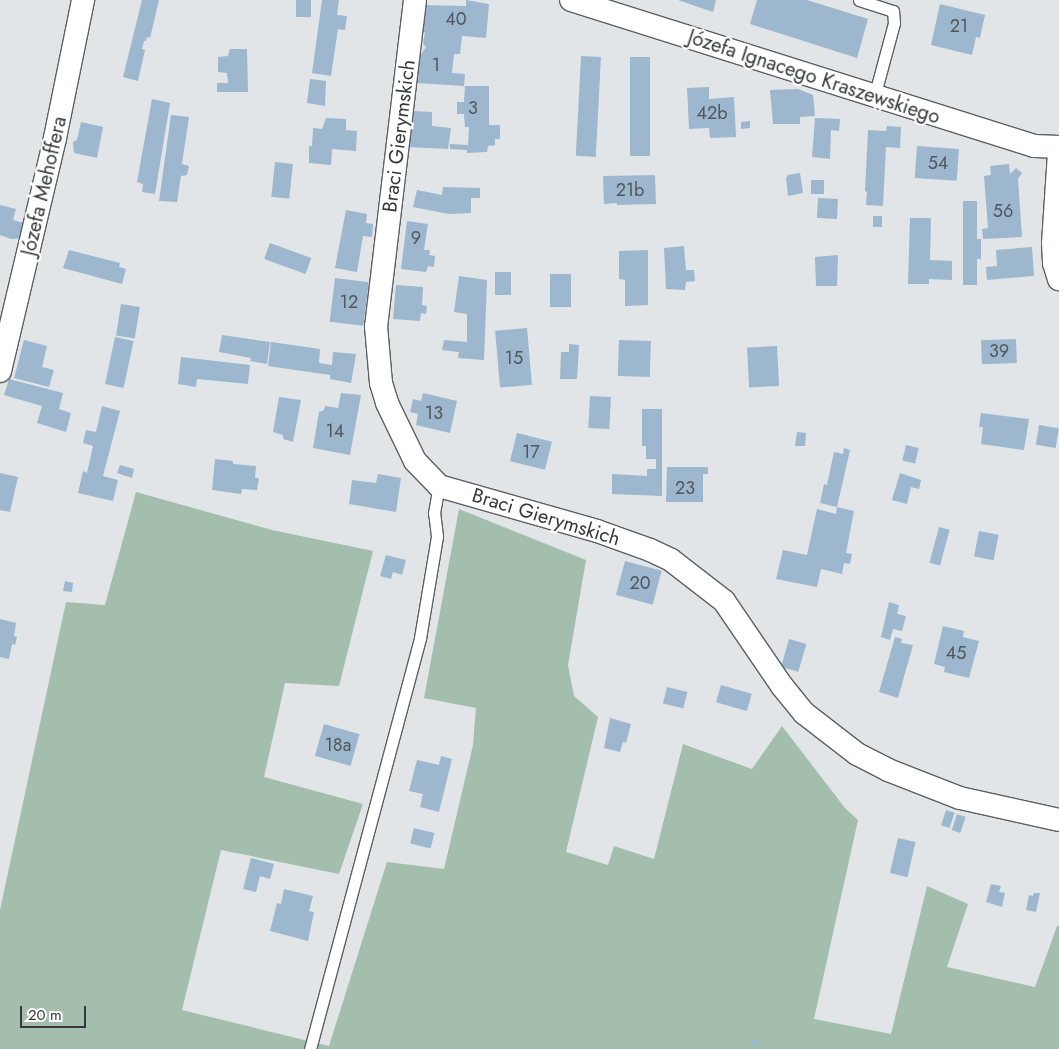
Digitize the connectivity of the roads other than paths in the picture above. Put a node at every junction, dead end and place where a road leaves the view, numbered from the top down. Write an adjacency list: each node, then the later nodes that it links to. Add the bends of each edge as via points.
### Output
1 (83, 0): 10 (street, Józefa Mehoffera, via 56,138)
2 (415, 0): 11 (street, Braci Gierymskich, via 382,268 377,335 381,383 388,403 415,461)
3 (571, 0): 5 (street, Józefa Ignacego Kraszewskiego)
4 (859, 0): 5 (lane, via 893,11 894,22)
5 (874, 97): 6 (street, Józefa Ignacego Kraszewskiego, via 1034,146)
6 (1059, 147)
7 (1059, 154): 8 (street)
8 (1056, 238): 9 (street, via 1054,263)
9 (1059, 279)
10 (0, 371)
11 (438, 486): 12 (street, Braci Gierymskich, via 597,531 670,560 724,601 804,714 857,754 960,798); 13 (lane, via 434,513 437,536 420,638)
12 (1059, 820)
13 (310, 1049)

